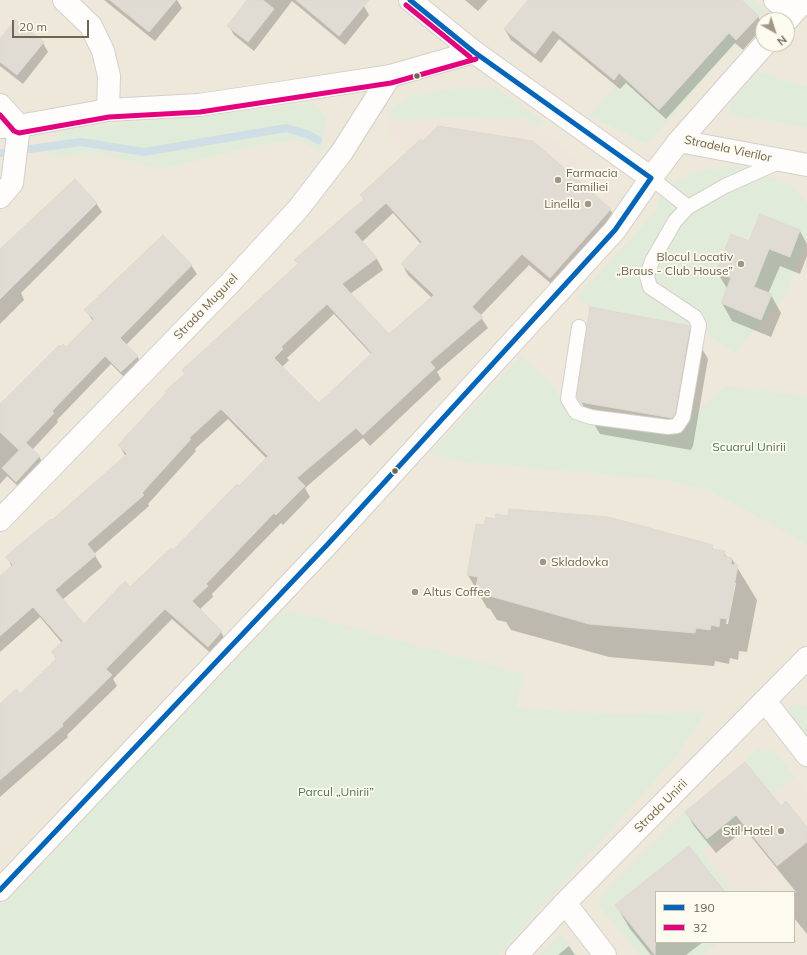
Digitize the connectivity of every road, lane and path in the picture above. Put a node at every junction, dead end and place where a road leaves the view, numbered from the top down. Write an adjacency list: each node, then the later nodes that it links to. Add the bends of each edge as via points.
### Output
1 (64, 0): 9 (street, via 91,26 103,51 109,76)
2 (410, 0): 5 (street)
3 (775, 0): 4 (street)
4 (794, 11)
5 (474, 52): 7 (street); 14 (street)
6 (758, 52): 11 (street, Stradela Vierilor)
7 (390, 76): 9 (street, via 199,105); 18 (street, Strada Mugurel, via 342,152 298,209 231,282)
8 (0, 105): 10 (street)
9 (108, 110): 10 (street)
10 (9, 126): 15 (street, via 12,183)
11 (679, 141): 12 (street, Stradela Vierilor); 14 (street)
12 (782, 160): 13 (street, Stradela Vierilor); 16 (lane, via 725,186)
13 (807, 165)
14 (650, 178): 16 (lane); 22 (street, via 616,230 376,493)
15 (0, 197)
16 (688, 207): 17 (lane, via 674,221 652,261 647,276 650,287 695,317 699,325 683,417 677,426 668,428 591,417 576,412 568,399)
17 (578, 327)
18 (0, 520)
19 (807, 658): 20 (street, Strada Unirii)
20 (765, 701): 21 (street); 23 (street, Strada Unirii)
21 (807, 755)
22 (0, 890)
23 (565, 903): 24 (street, Strada Unirii); 25 (street)
24 (517, 955)
25 (605, 955)

